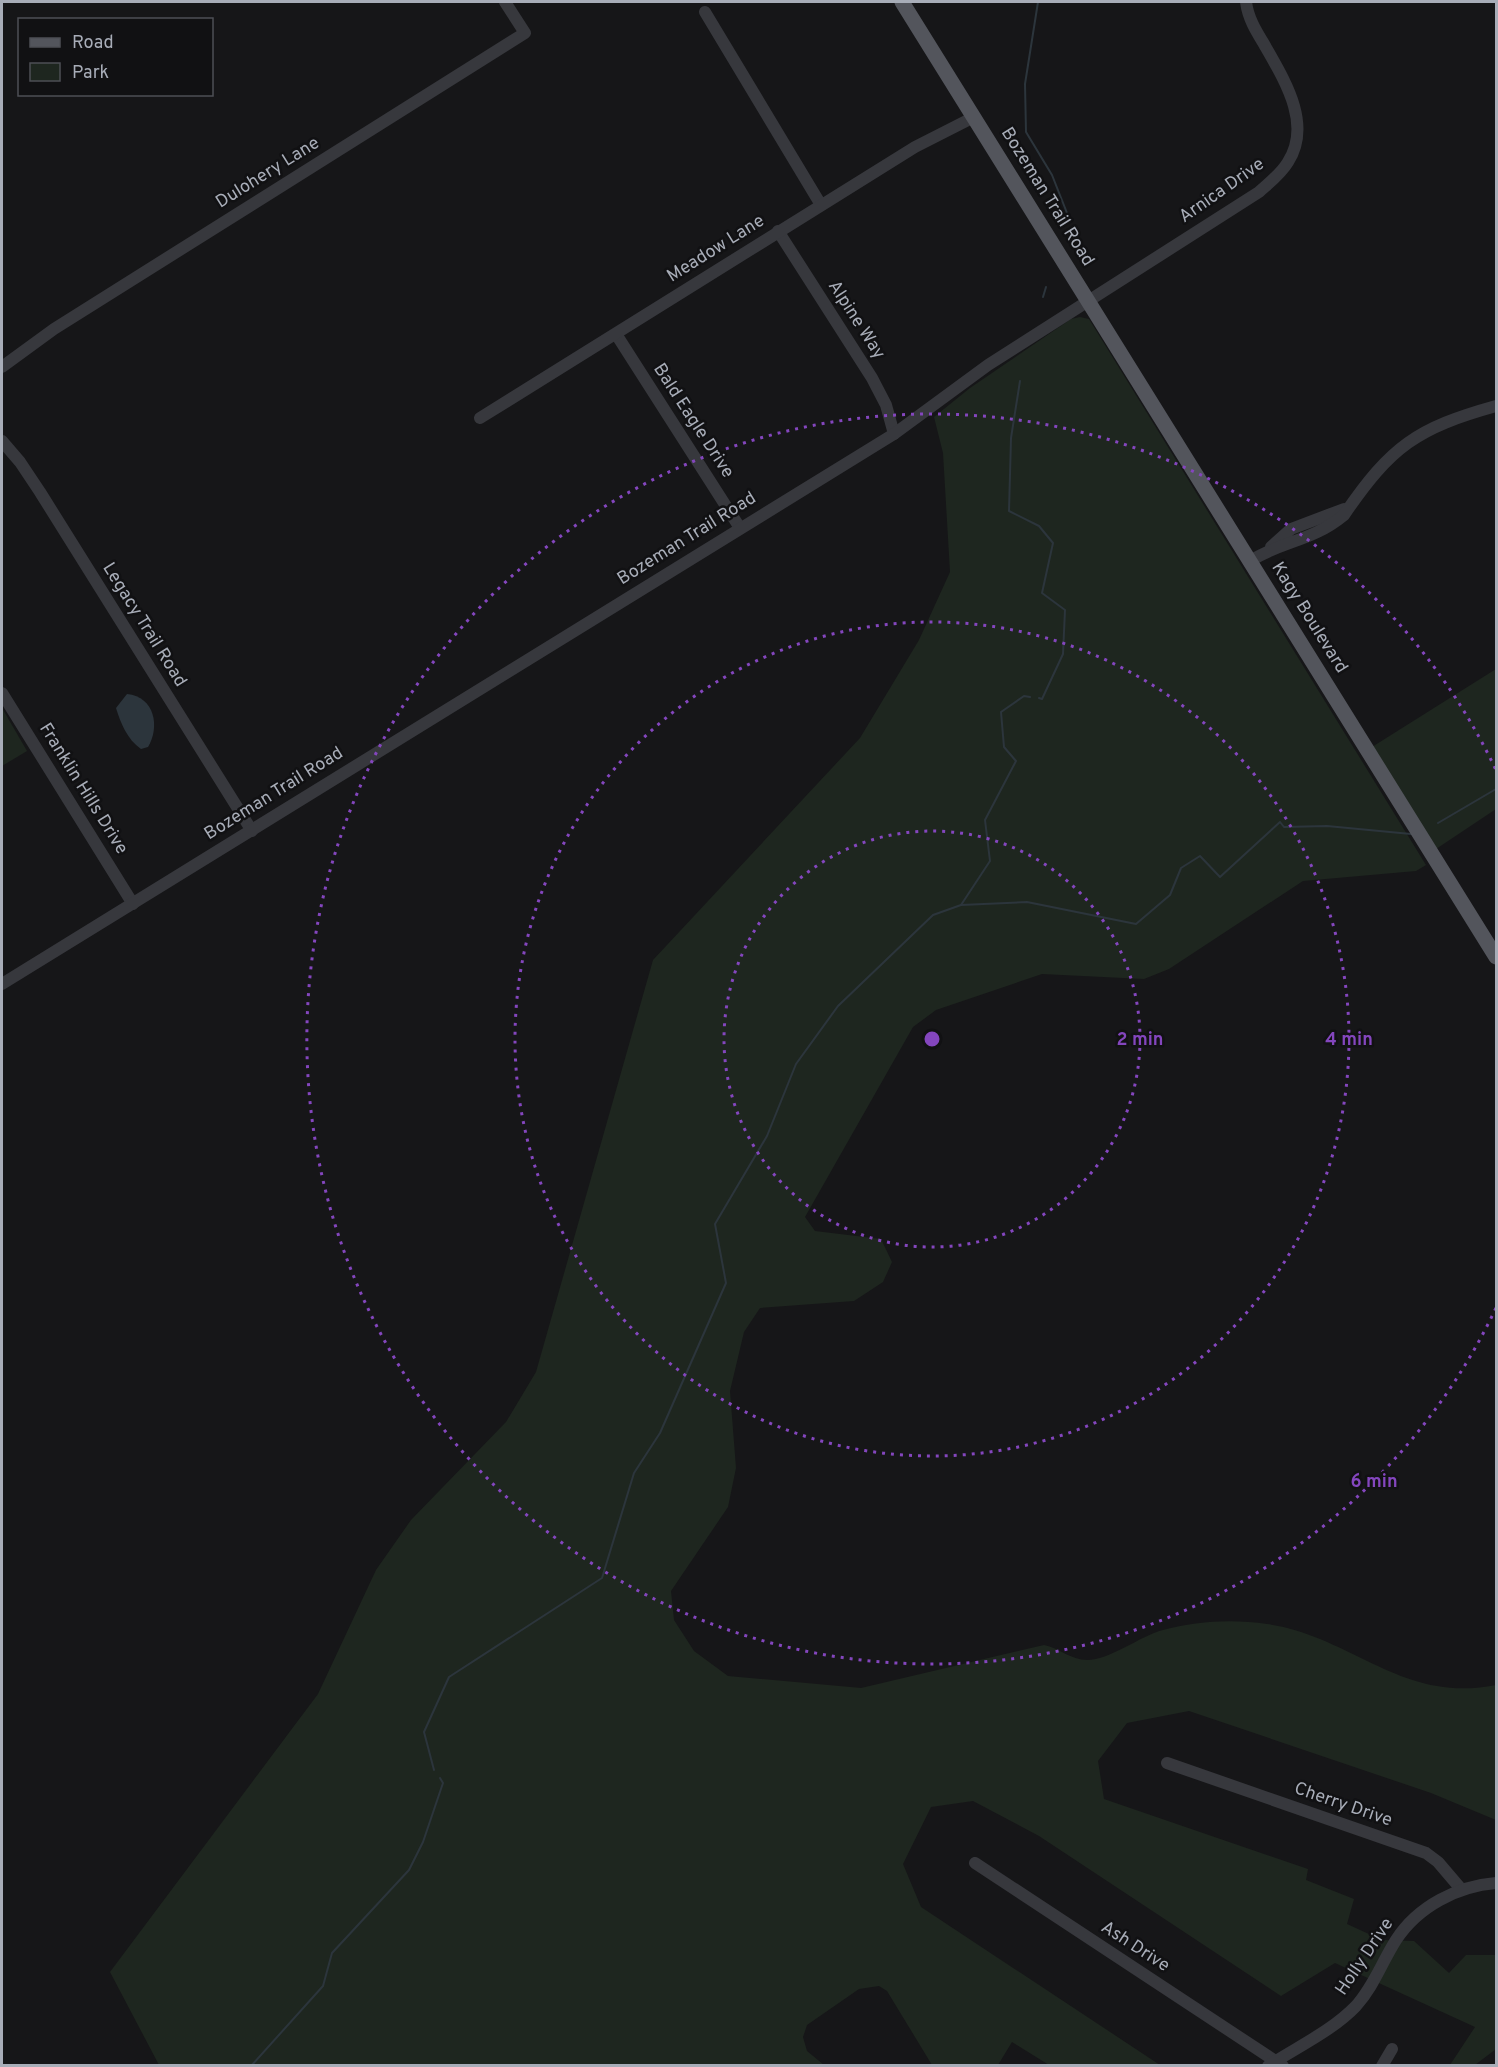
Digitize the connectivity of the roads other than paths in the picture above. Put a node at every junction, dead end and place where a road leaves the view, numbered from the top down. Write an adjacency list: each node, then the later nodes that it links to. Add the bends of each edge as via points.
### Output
1 (505, 2): 10 (street, Dulohery Lane, via 525,33 54,329)
2 (902, 2): 5 (main road, Bozeman Trail Road)
3 (1246, 2): 8 (street, Arnica Drive, via 1250,18 1293,101 1296,128 1289,162 1259,192)
4 (705, 12): 6 (street)
5 (974, 117): 6 (street, Meadow Lane, via 915,147); 8 (main road, Bozeman Trail Road)
6 (821, 205): 7 (street, Meadow Lane)
7 (778, 231): 9 (street, Meadow Lane); 13 (street, Alpine Way, via 872,378 886,405)
8 (1088, 301): 13 (street, Bozeman Trail Road, via 988,365); 16 (main road, Kagy Boulevard)
9 (616, 334): 12 (street, Meadow Lane); 15 (street, Bald Eagle Drive)
10 (2, 367)
11 (1497, 406): 16 (street, via 1456,417 1414,437 1395,451 1350,505 1291,529)
12 (480, 418)
13 (894, 434): 15 (street, Bozeman Trail Road)
14 (2, 441): 18 (street, Legacy Trail Road, via 40,492)
15 (740, 528): 18 (street, Bozeman Trail Road)
16 (1250, 561): 20 (main road, Kagy Boulevard)
17 (2, 693): 19 (street, Franklin Hills Drive)
18 (252, 831): 19 (street, Bozeman Trail Road)
19 (133, 904): 21 (street, Bozeman Trail Road)
20 (1495, 951)
21 (2, 984)
22 (1167, 1763): 25 (street, Cherry Drive, via 1426,1853)
23 (975, 1863): 27 (street, Ash Drive)
24 (1497, 1883): 25 (street)
25 (1461, 1889): 27 (street, Holly Drive, via 1414,1919 1397,1938 1370,1989 1345,2016)
26 (1392, 2049): 28 (street)
27 (1276, 2064)
28 (1382, 2066)

